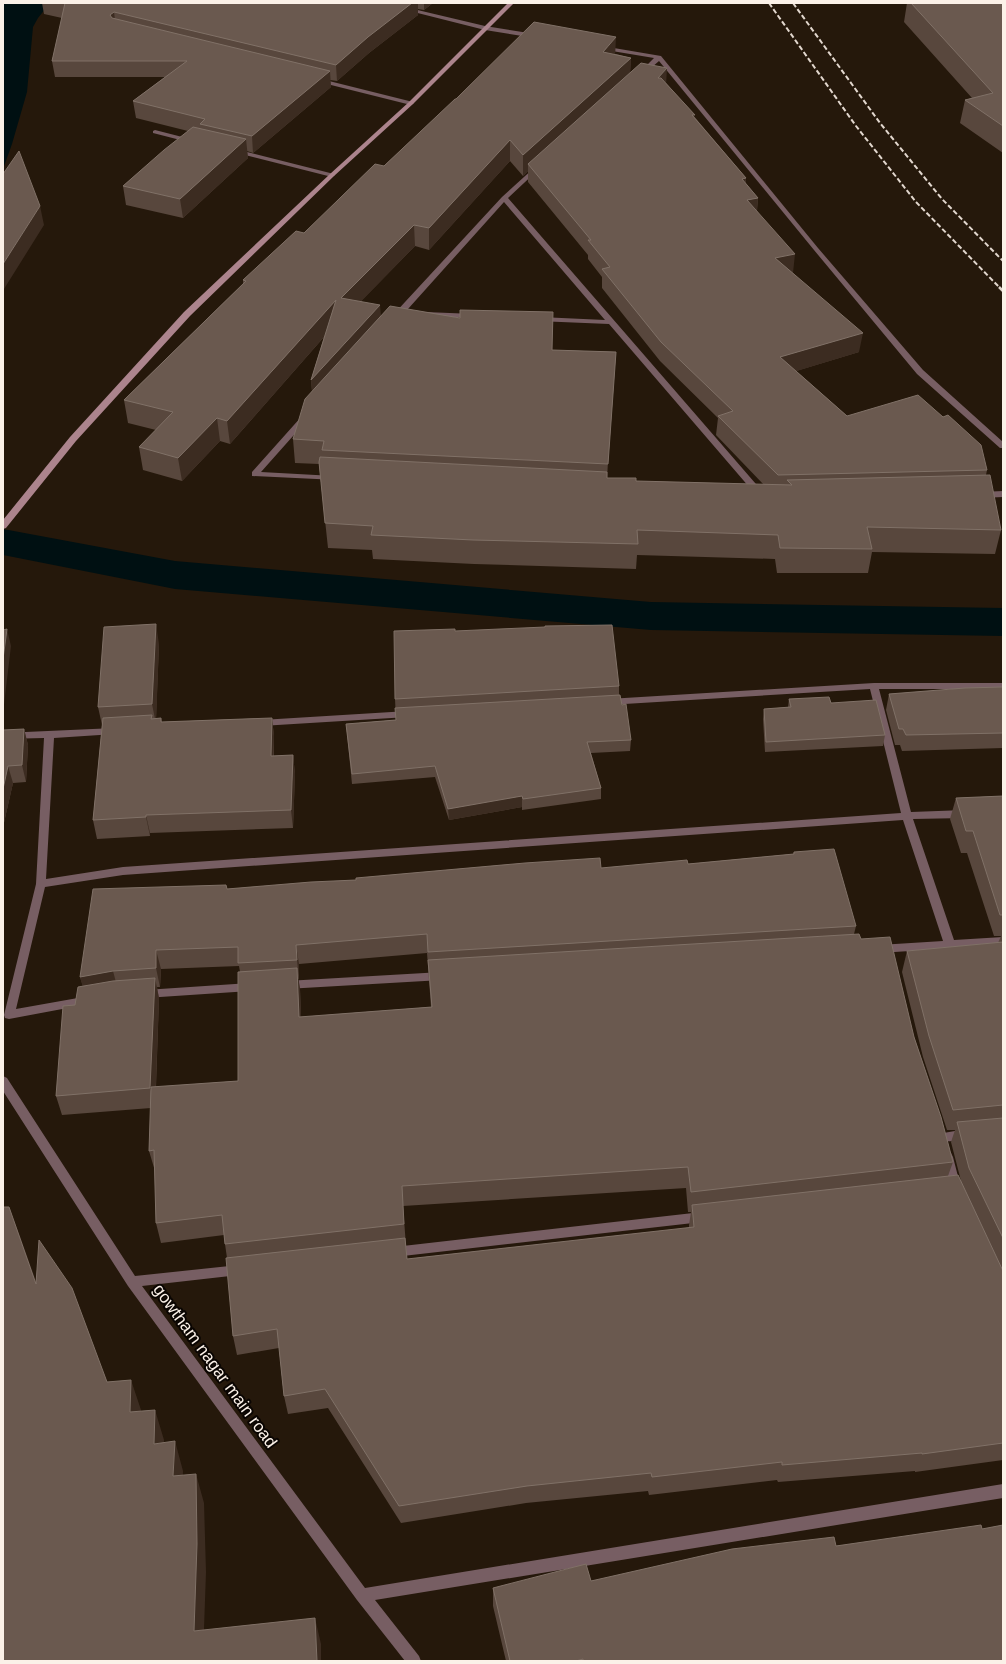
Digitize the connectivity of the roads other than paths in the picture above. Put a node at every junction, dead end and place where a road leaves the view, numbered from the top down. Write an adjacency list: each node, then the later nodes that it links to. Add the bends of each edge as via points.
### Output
1 (381, 3): 3 (street)
2 (511, 3): 3 (main road)
3 (485, 28): 4 (street); 9 (main road)
4 (545, 38)
5 (598, 47): 6 (street)
6 (659, 57): 8 (street); 22 (street, via 920,372)
7 (309, 78): 9 (street)
8 (636, 78)
9 (411, 103): 14 (main road)
10 (155, 132): 11 (street)
11 (201, 143)
12 (224, 149): 14 (street)
13 (544, 162): 15 (street)
14 (332, 175): 27 (main road, via 188,314 73,439)
15 (504, 198): 19 (street); 20 (street, via 404,314)
16 (423, 314): 17 (street)
17 (486, 317)
18 (533, 319): 19 (street)
19 (611, 322): 26 (street, via 765,500)
20 (389, 325)
21 (312, 411): 23 (street, via 255,474)
22 (1003, 446)
23 (342, 478)
24 (1003, 494): 25 (street)
25 (971, 495)
26 (757, 500)
27 (3, 526)
28 (874, 686): 29 (street); 30 (street); 37 (street)
29 (1003, 686)
30 (596, 703)
31 (414, 714): 32 (street)
32 (255, 723)
33 (128, 730): 34 (street)
34 (49, 735): 35 (street); 38 (street)
35 (3, 736)
36 (979, 813): 37 (street)
37 (907, 816): 38 (street, via 123,871); 40 (street)
38 (41, 884): 47 (street)
39 (1003, 941): 40 (street)
40 (950, 945): 41 (street, via 890,953)
41 (866, 950)
42 (452, 975): 43 (street)
43 (277, 986)
44 (261, 987): 45 (street)
45 (134, 994)
46 (102, 998): 47 (street)
47 (6, 1016)
48 (3, 1081): 56 (street, gowtham nagar main road)
49 (980, 1133): 50 (street, via 941,1133)
50 (955, 1188): 51 (street); 52 (street)
51 (939, 1190)
52 (962, 1201)
53 (710, 1216): 54 (street)
54 (385, 1253)
55 (251, 1269): 56 (street)
56 (132, 1282): 58 (street, gowtham nagar main road)
57 (1003, 1491): 58 (street)
58 (362, 1595): 59 (street, gowtham nagar main road)
59 (414, 1661)

